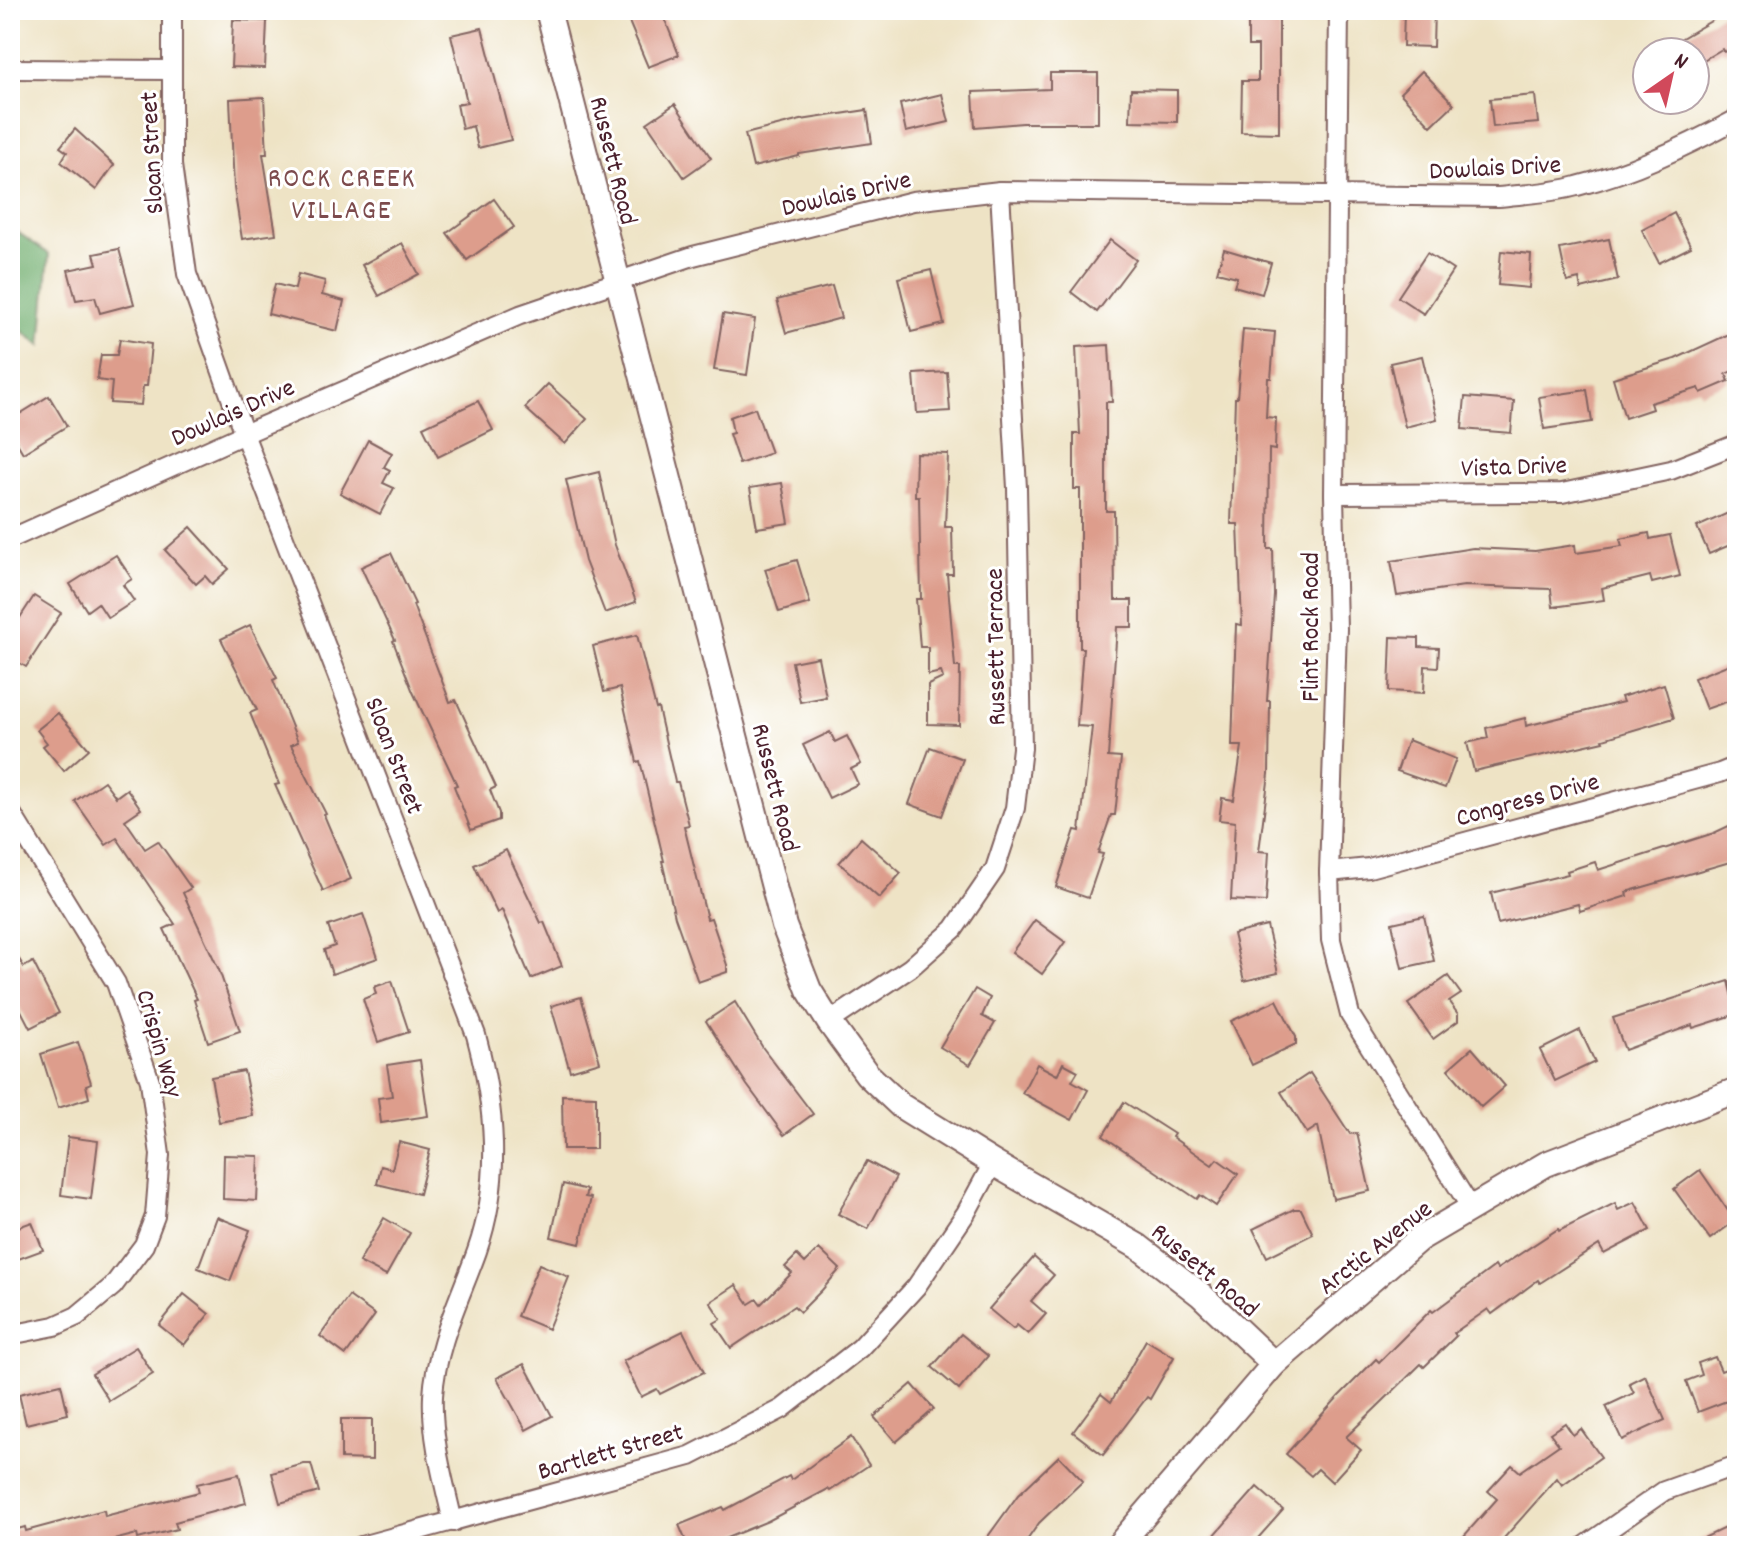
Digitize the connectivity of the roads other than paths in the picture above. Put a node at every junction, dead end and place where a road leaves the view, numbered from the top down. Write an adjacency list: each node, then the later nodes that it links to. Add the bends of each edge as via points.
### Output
1 (172, 10): 5 (street, Sloan Street)
2 (548, 10): 9 (street, Russett Road)
3 (1339, 10): 8 (street, Flint Rock Road)
4 (10, 69): 5 (street)
5 (171, 70): 10 (street, Sloan Street, via 172,165 187,274)
6 (1737, 119): 8 (street, Dowlais Drive, via 1698,140 1575,187 1498,197)
7 (1000, 191): 8 (street, Dowlais Drive); 9 (street, Dowlais Drive, via 913,201); 17 (street, Russett Terrace, via 1017,488 1022,748 1015,808 995,869 954,929 910,968)
8 (1337, 196): 12 (street, Flint Rock Road)
9 (617, 280): 10 (street, Dowlais Drive, via 520,315); 17 (street, Russett Road, via 784,926 809,990)
10 (244, 434): 13 (street, Dowlais Drive); 24 (street, Sloan Street, via 476,1035 488,1082 495,1138 489,1209 443,1335 433,1396)
11 (1737, 444): 12 (street, Vista Drive, via 1671,470 1562,493)
12 (1334, 494): 16 (street, Flint Rock Road, via 1337,629)
13 (10, 539)
14 (1737, 766): 16 (street, Congress Drive, via 1369,868)
15 (10, 811): 21 (street, Crispin Way, via 116,983 150,1081 160,1155 155,1216 144,1245 113,1286 77,1316)
16 (1329, 872): 20 (street, Flint Rock Road, via 1331,940 1350,1015)
17 (829, 1022): 19 (street, Russett Road, via 867,1074 901,1106)
18 (1737, 1090): 20 (street, Arctic Avenue, via 1546,1164)
19 (993, 1163): 22 (street, Russett Road, via 1139,1247 1201,1295); 24 (street, Bartlett Street, via 916,1287 860,1348 782,1409 690,1456)
20 (1471, 1208): 22 (street, Arctic Avenue, via 1419,1239)
21 (10, 1335)
22 (1274, 1364): 26 (street, Arctic Avenue)
23 (1737, 1465): 27 (street, via 1664,1491)
24 (453, 1522): 25 (street, Bartlett Street)
25 (361, 1546)
26 (1118, 1546)
27 (1585, 1546)

